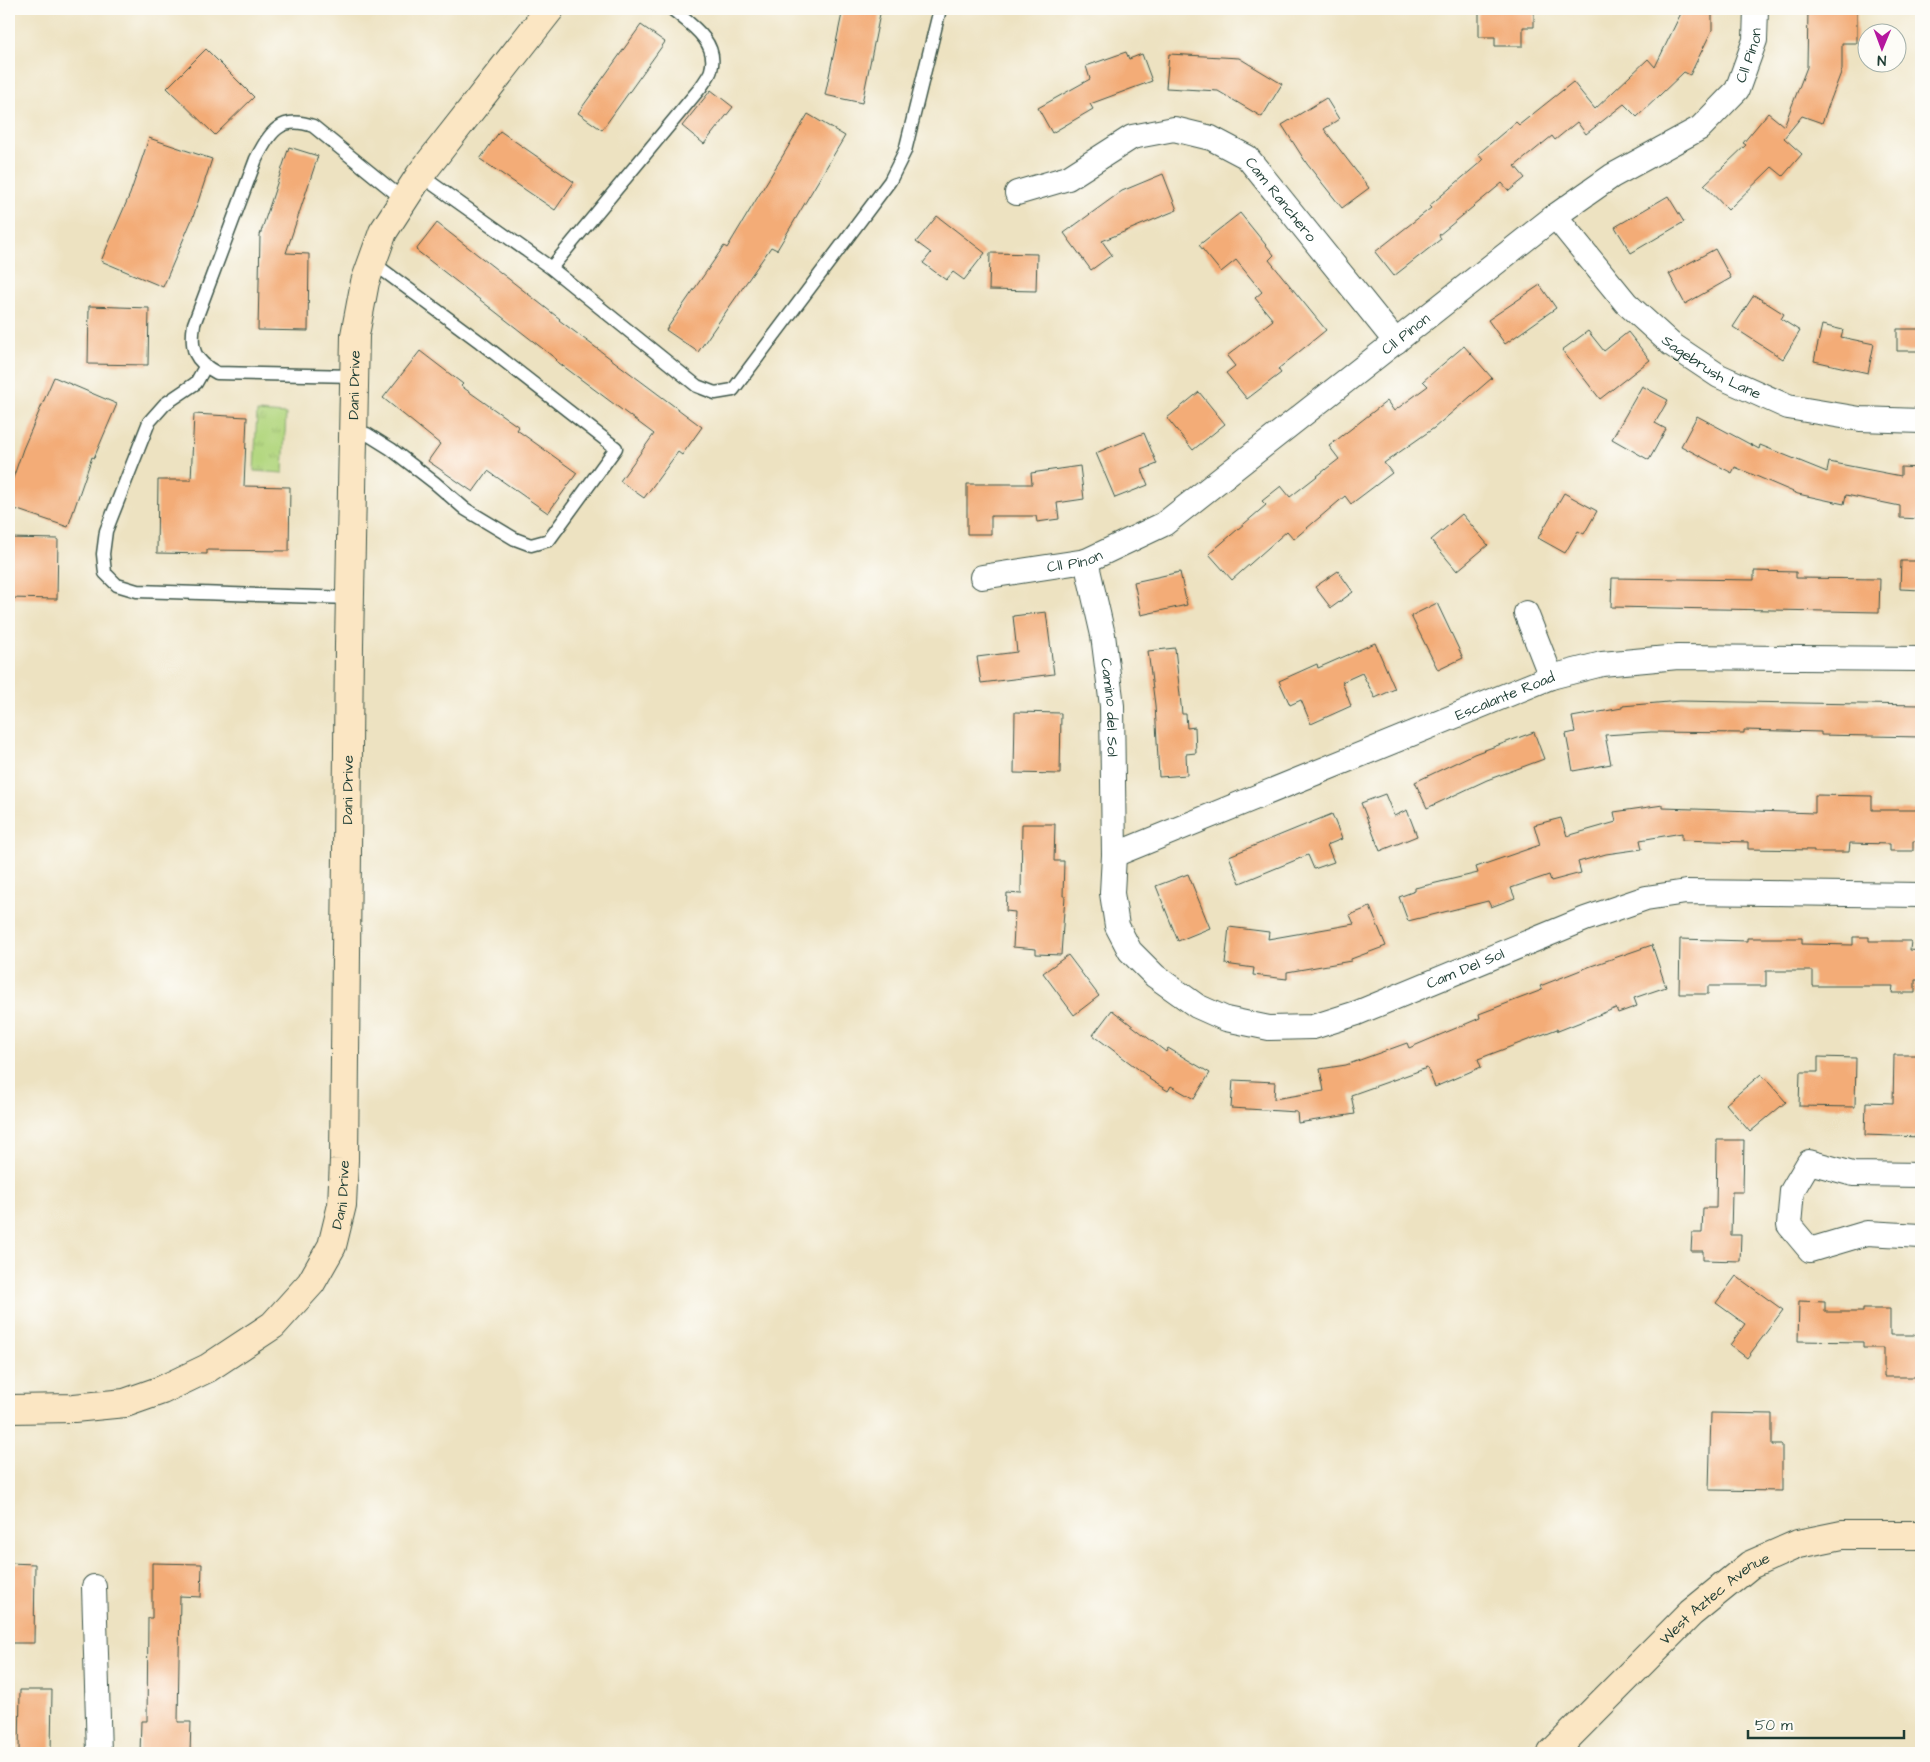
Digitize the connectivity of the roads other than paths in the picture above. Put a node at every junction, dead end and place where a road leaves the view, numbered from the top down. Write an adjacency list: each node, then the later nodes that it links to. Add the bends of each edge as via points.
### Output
1 (550, 9): 5 (street, Dani Drive)
2 (672, 9): 10 (lane, via 703,34 711,53 712,70)
3 (940, 9): 10 (lane, via 905,151 890,181 733,390 715,393 697,386)
4 (1756, 9): 8 (street, Cll Pinon, via 1755,40 1737,90 1700,128 1612,176)
5 (420, 175): 7 (street, Dani Drive); 10 (lane)
6 (1017, 193): 11 (street, Cam Ranchero, via 1068,178 1132,137 1174,129 1211,138 1246,158)
7 (404, 200): 9 (street, Dani Drive, via 384,232); 12 (lane, via 312,126 301,122 287,123 269,134 256,158 194,324 191,340 195,354)
8 (1554, 216): 11 (street, Cll Pinon); 14 (street, Sagebrush Lane, via 1626,302 1671,344 1719,376 1788,407 1860,419)
9 (372, 262): 13 (street, Dani Drive, via 355,335); 15 (lane, via 616,448 549,540 531,545 465,509 391,449 367,434)
10 (551, 268)
11 (1396, 342): 16 (street, Cll Pinon, via 1164,524)
12 (205, 367): 13 (lane, via 216,373); 18 (lane, via 196,383 165,404 149,422 106,531 105,573 117,585 137,591)
13 (355, 376): 15 (street, Dani Drive)
14 (1921, 421)
15 (353, 435): 18 (street, Dani Drive)
16 (1086, 561): 17 (street, Cll Pinon); 22 (street, Camino del Sol, via 1103,635 1112,706)
17 (982, 576)
18 (350, 598): 26 (street, Dani Drive, via 344,1160 342,1205 332,1246 311,1283 273,1325 208,1368 125,1403)
19 (1526, 613): 21 (street)
20 (1921, 659): 21 (street, Escalante Road, via 1678,656 1602,664)
21 (1551, 677): 22 (street, Escalante Road)
22 (1114, 855): 23 (street, Cam Del Sol, via 1112,893 1117,926 1130,951 1155,976 1197,1006 1226,1019 1269,1028 1313,1027 1357,1013 1585,919 1646,898 1686,892)
23 (1921, 895)
24 (1921, 1175): 25 (street, via 1853,1174 1809,1162 1792,1191 1789,1226 1810,1250 1867,1233)
25 (1921, 1236)
26 (9, 1409)
27 (1921, 1535): 30 (street, West Aztec Avenue, via 1842,1535 1798,1544 1750,1565 1692,1613)
28 (94, 1587): 29 (street)
29 (100, 1753)
30 (1552, 1753)

